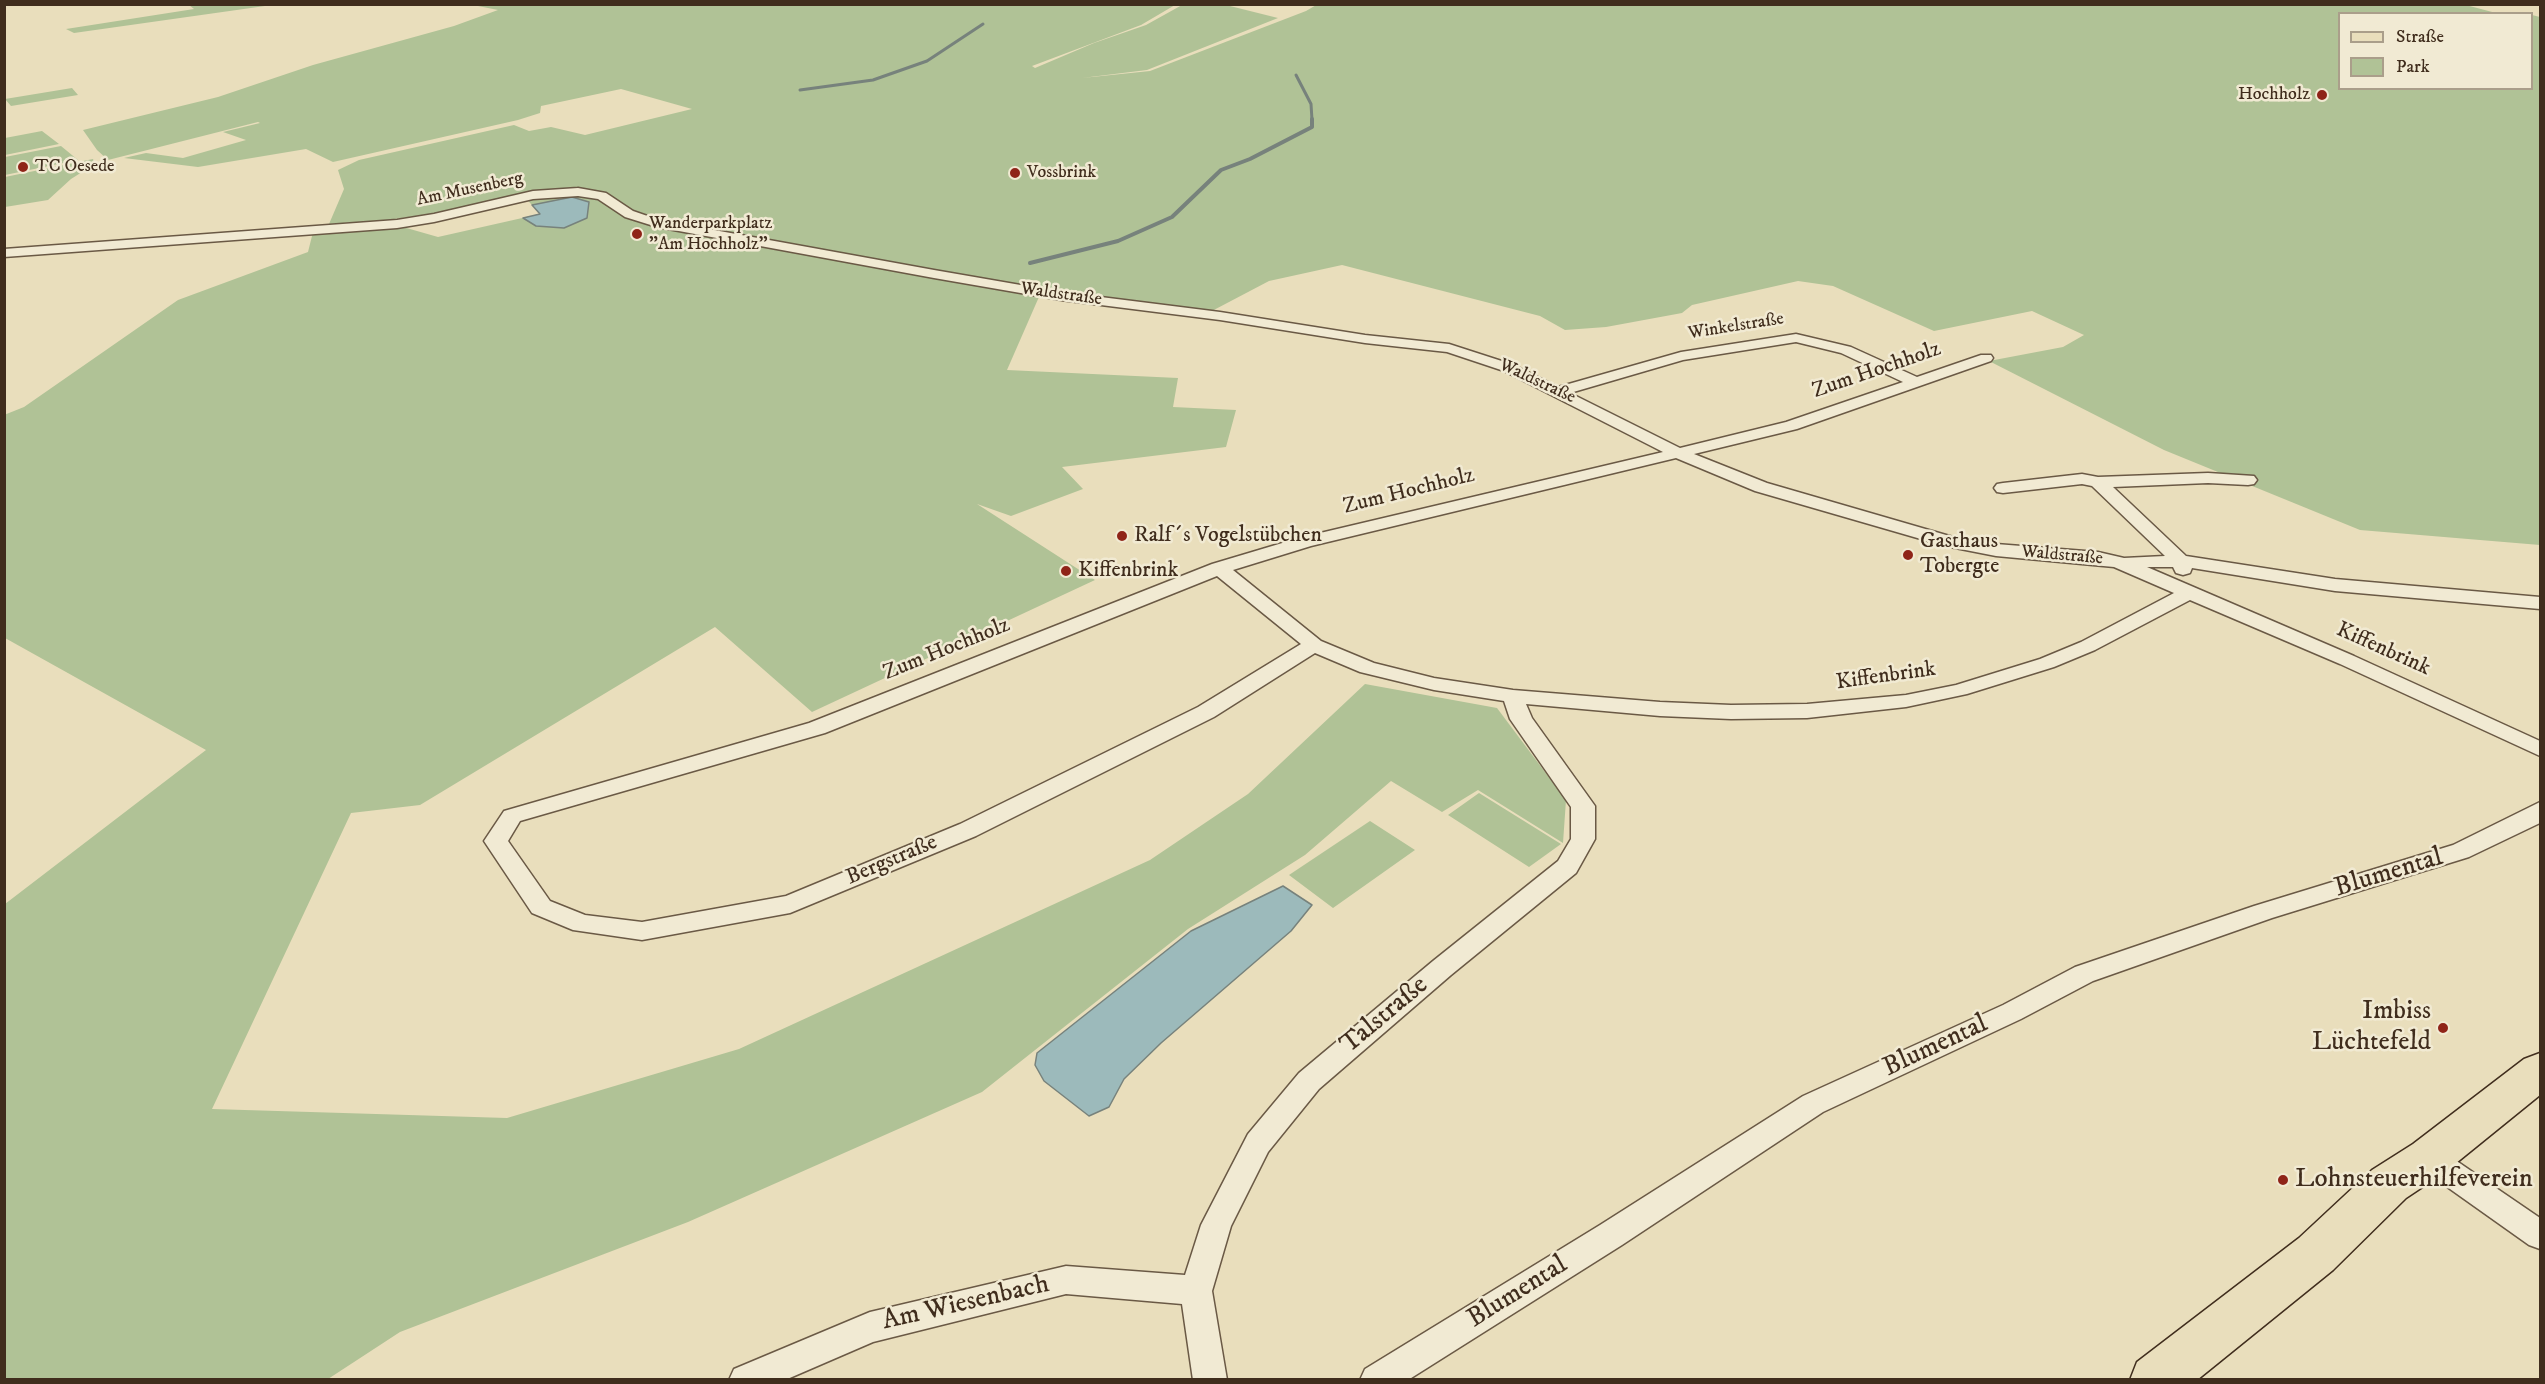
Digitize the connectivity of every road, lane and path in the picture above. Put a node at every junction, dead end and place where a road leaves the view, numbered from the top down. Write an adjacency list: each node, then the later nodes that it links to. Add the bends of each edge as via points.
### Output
1 (4, 253): 2 (street, Am Musenberg, via 397,224 533,195 565,192 602,196 629,214 657,223)
2 (933, 274): 5 (street, Waldstraße, via 1061,296 1449,348 1500,364)
3 (1986, 358): 4 (street, Zum Hochholz)
4 (1916, 382): 5 (street, Winkelstraße, via 1846,350 1796,338 1681,356); 6 (street, Zum Hochholz, via 1791,426)
5 (1560, 392): 6 (street, Waldstraße)
6 (1677, 452): 11 (street, Waldstraße, via 1727,476 1951,542); 12 (street, Zum Hochholz, via 1305,542)
7 (2248, 480): 8 (street)
8 (2098, 482): 9 (street, via 2082,479); 10 (street)
9 (2003, 488)
10 (2180, 561): 11 (street, Waldstraße); 13 (street); 14 (street, Waldstraße, via 2335,585)
11 (2119, 562): 13 (street, Waldstraße)
12 (1219, 568): 15 (street, Kiffenbrink); 19 (street, Zum Hochholz, via 817,728)
13 (2190, 592): 16 (street, Kiffenbrink, via 2088,646 2047,663 1960,690 1906,701 1808,711 1731,712); 17 (street, Kiffenbrink)
14 (2541, 603)
15 (1314, 645): 16 (street, Kiffenbrink, via 1367,668 1434,684); 19 (street, Bergstraße, via 1206,712 968,830 790,904 642,932 582,924 541,907 496,841)
16 (1513, 696): 23 (street, Talstraße, via 1521,719 1583,806 1583,839 1567,867 1309,1081 1258,1143 1216,1225)
17 (2541, 749)
18 (2541, 810): 26 (street, Blumental, via 2461,852 2263,912 2084,974 2012,1012 1813,1104)
19 (512, 816)
20 (2541, 1071): 21 (main road)
21 (2429, 1158): 22 (street); 27 (main road, via 2390,1184 2316,1254)
22 (2541, 1234)
23 (1196, 1291): 24 (street, Am Wiesenbach, via 1066,1280 870,1327); 25 (street, Talstraße)
24 (746, 1380)
25 (1210, 1380)
26 (1377, 1380)
27 (2156, 1380)

